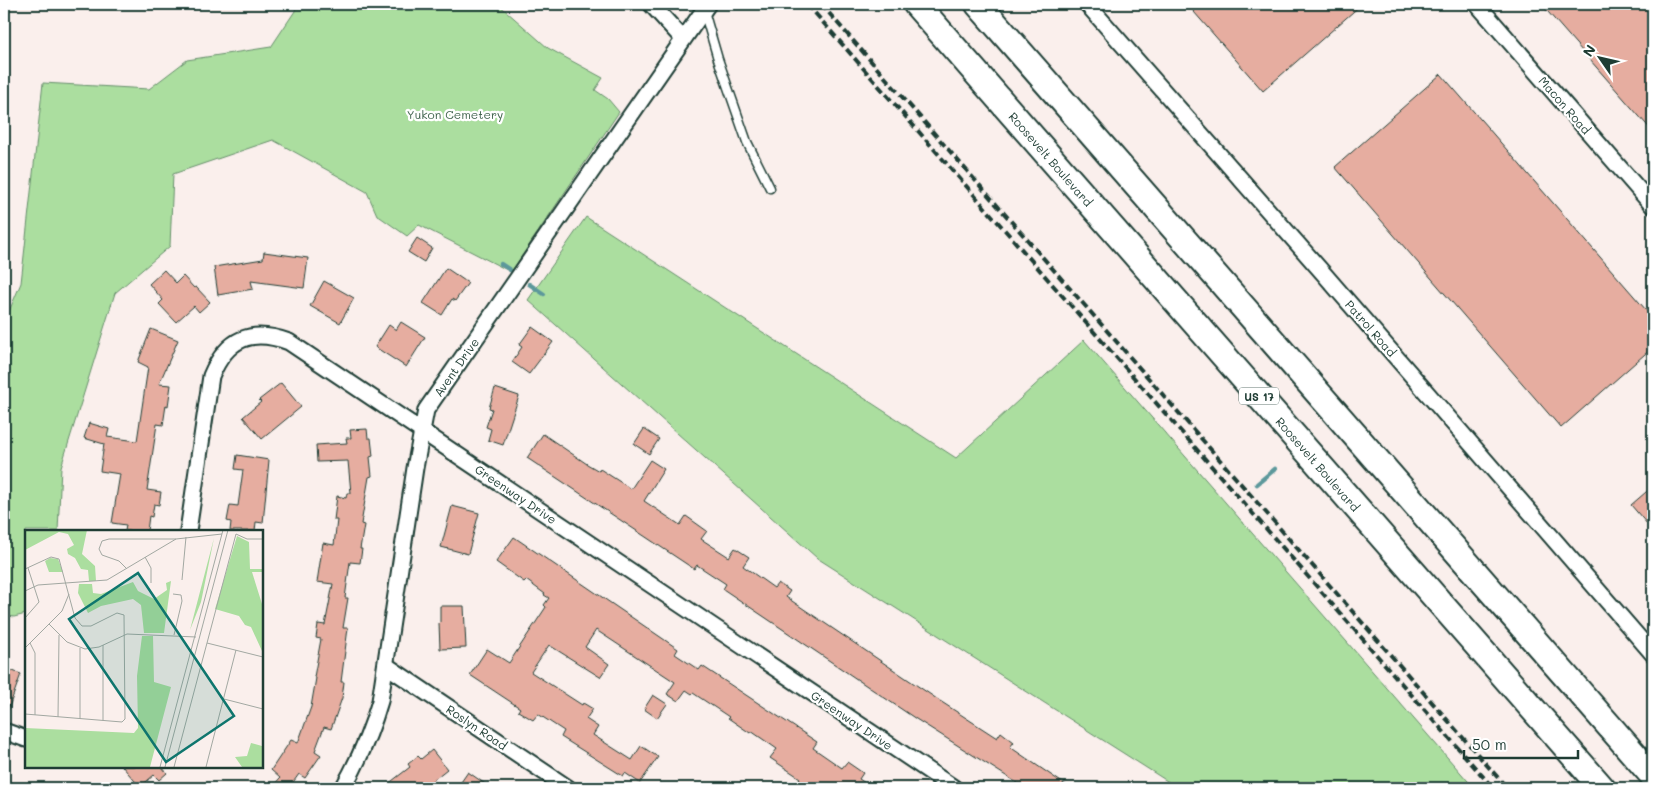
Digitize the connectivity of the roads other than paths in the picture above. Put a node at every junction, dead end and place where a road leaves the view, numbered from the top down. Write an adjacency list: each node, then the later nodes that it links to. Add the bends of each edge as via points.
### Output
1 (651, 4): 7 (street)
2 (916, 4): 20 (highway, Roosevelt Boulevard / US 17)
3 (978, 4): 16 (highway)
4 (1087, 4): 12 (street, Patrol Road)
5 (1476, 4): 9 (street, Macon Road)
6 (706, 7): 7 (street, Avent Drive); 8 (lane, via 718,58 747,142)
7 (683, 39): 10 (street, Avent Drive, via 426,410)
8 (770, 188)
9 (1653, 206)
10 (422, 430): 11 (street, Greenway Drive, via 289,342 259,335 241,340 227,349 211,376); 13 (street, Avent Drive); 19 (street, Greenway Drive)
11 (188, 530)
12 (1653, 654)
13 (387, 666): 17 (street, Avent Drive, via 371,732); 18 (street, Roslyn Road)
14 (4, 731): 15 (street)
15 (25, 738)
16 (1653, 776)
17 (344, 788)
18 (568, 788)
19 (954, 788)
20 (1602, 788)

